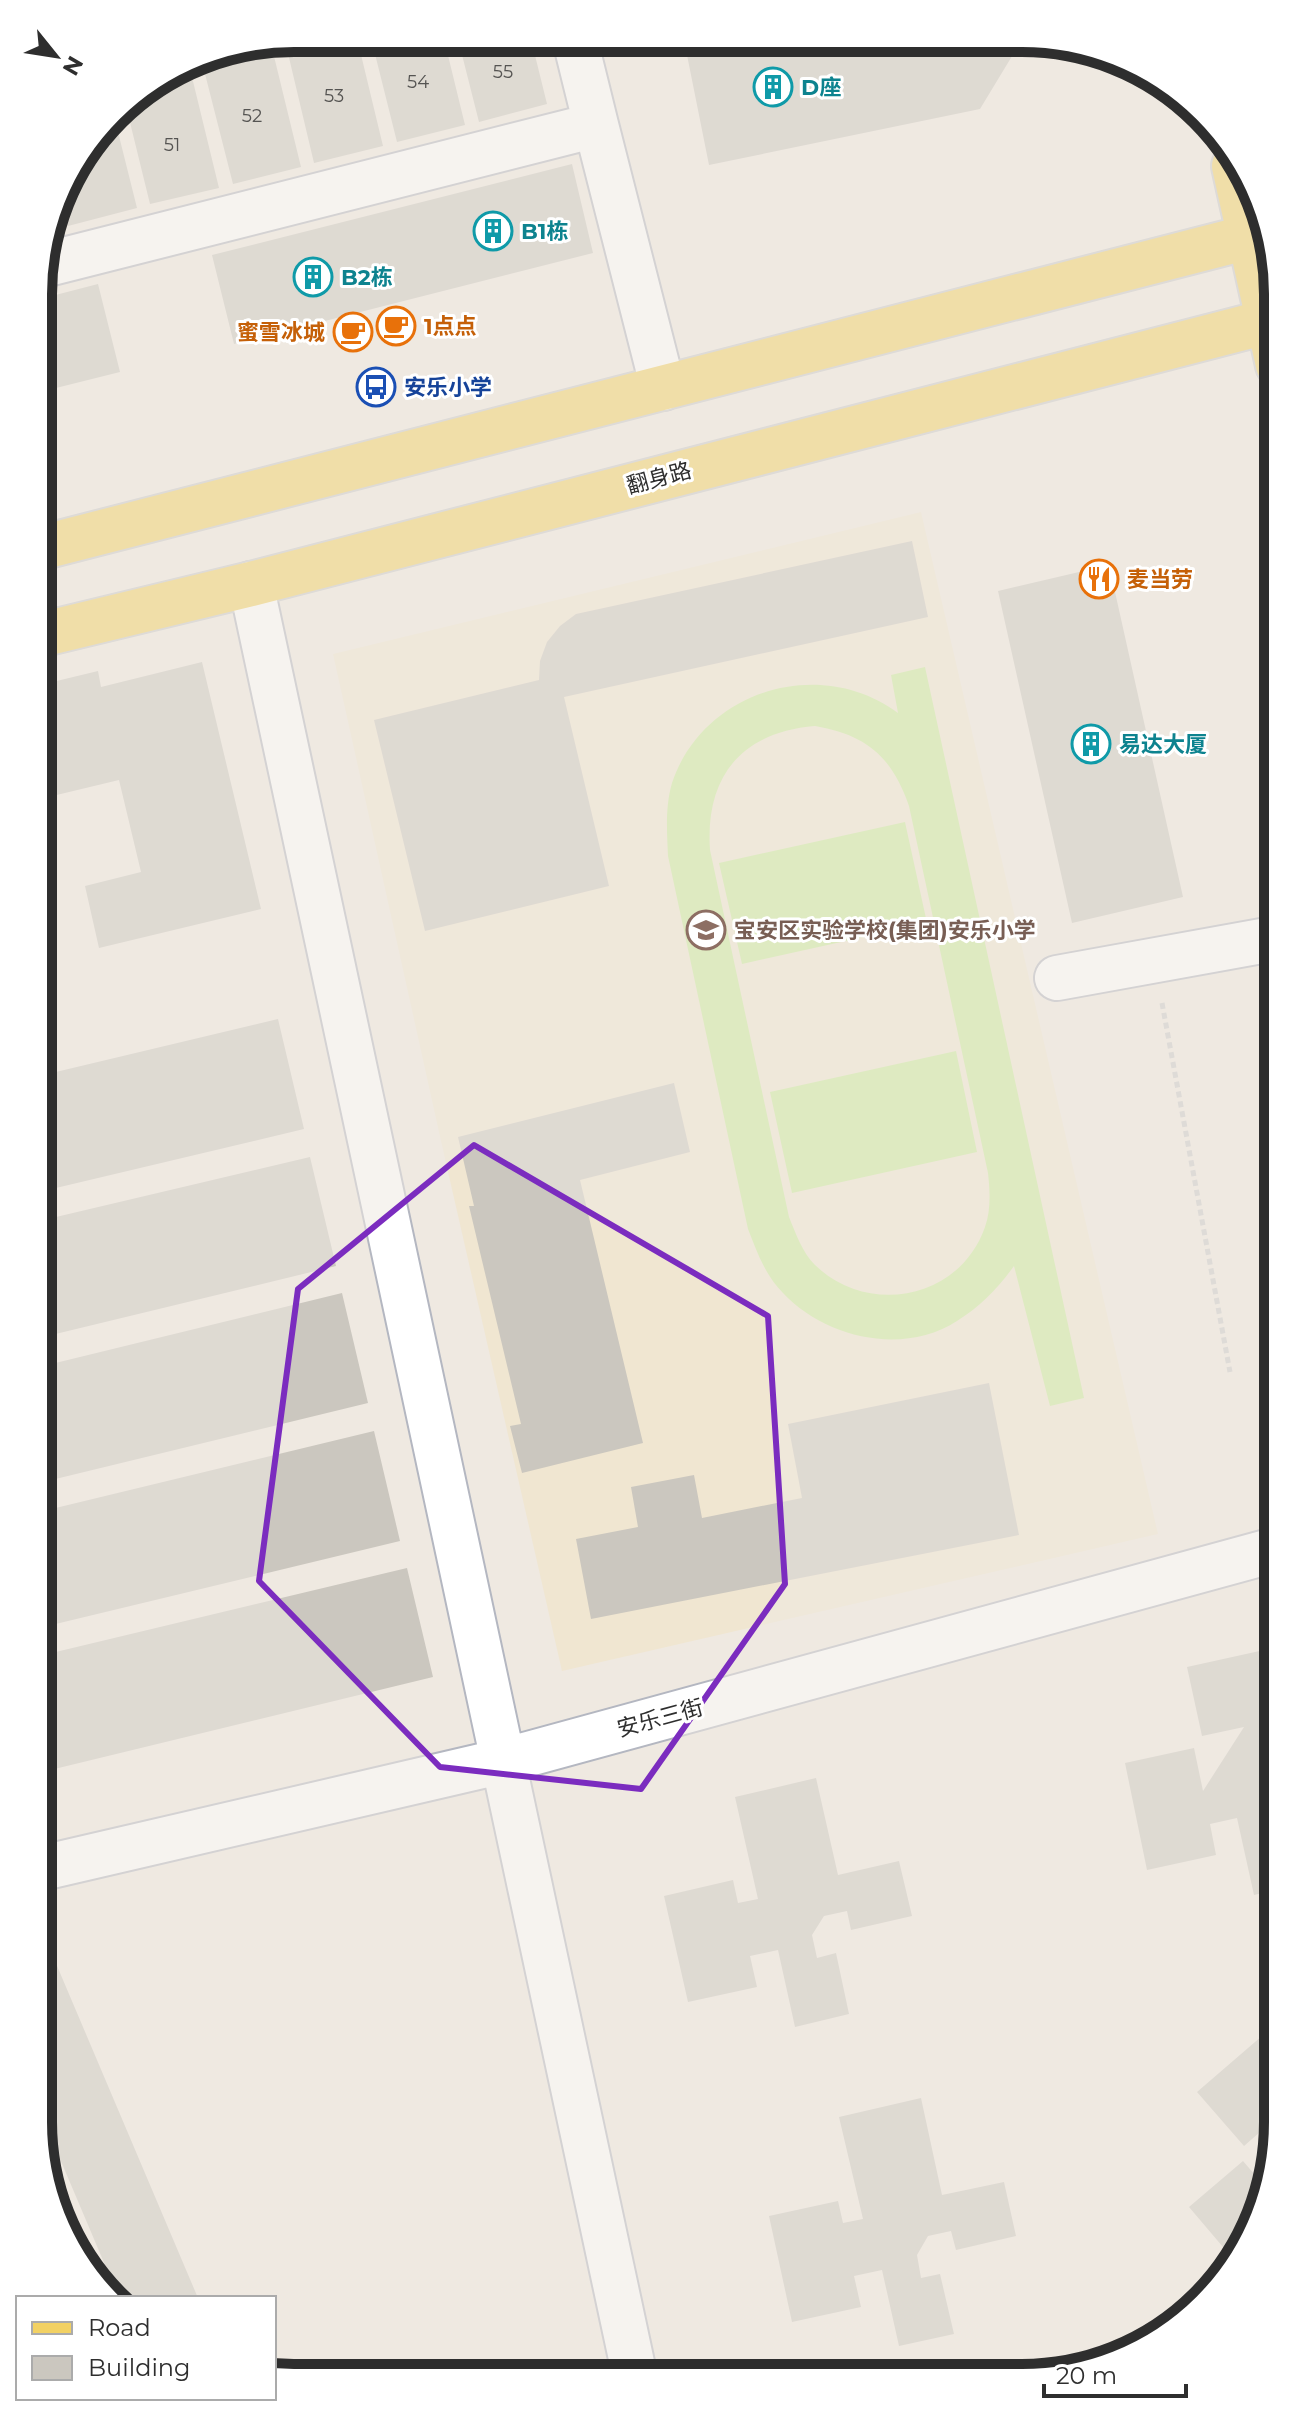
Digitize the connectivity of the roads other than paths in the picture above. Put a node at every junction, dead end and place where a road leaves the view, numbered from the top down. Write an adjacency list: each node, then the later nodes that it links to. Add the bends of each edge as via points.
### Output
1 (578, 52): 2 (street)
2 (596, 125): 4 (street); 6 (street)
3 (1256, 234): 6 (main road)
4 (55, 258)
5 (1264, 322): 8 (main road, 翻身路)
6 (663, 388): 7 (main road)
7 (52, 545)
8 (251, 584): 9 (main road, 翻身路); 13 (street)
9 (52, 632)
10 (1264, 941): 11 (street)
11 (1057, 978)
12 (1263, 1553): 13 (street, 安乐三街)
13 (503, 1761): 14 (street, 安乐三街); 15 (street)
14 (52, 1866)
15 (632, 2364)

